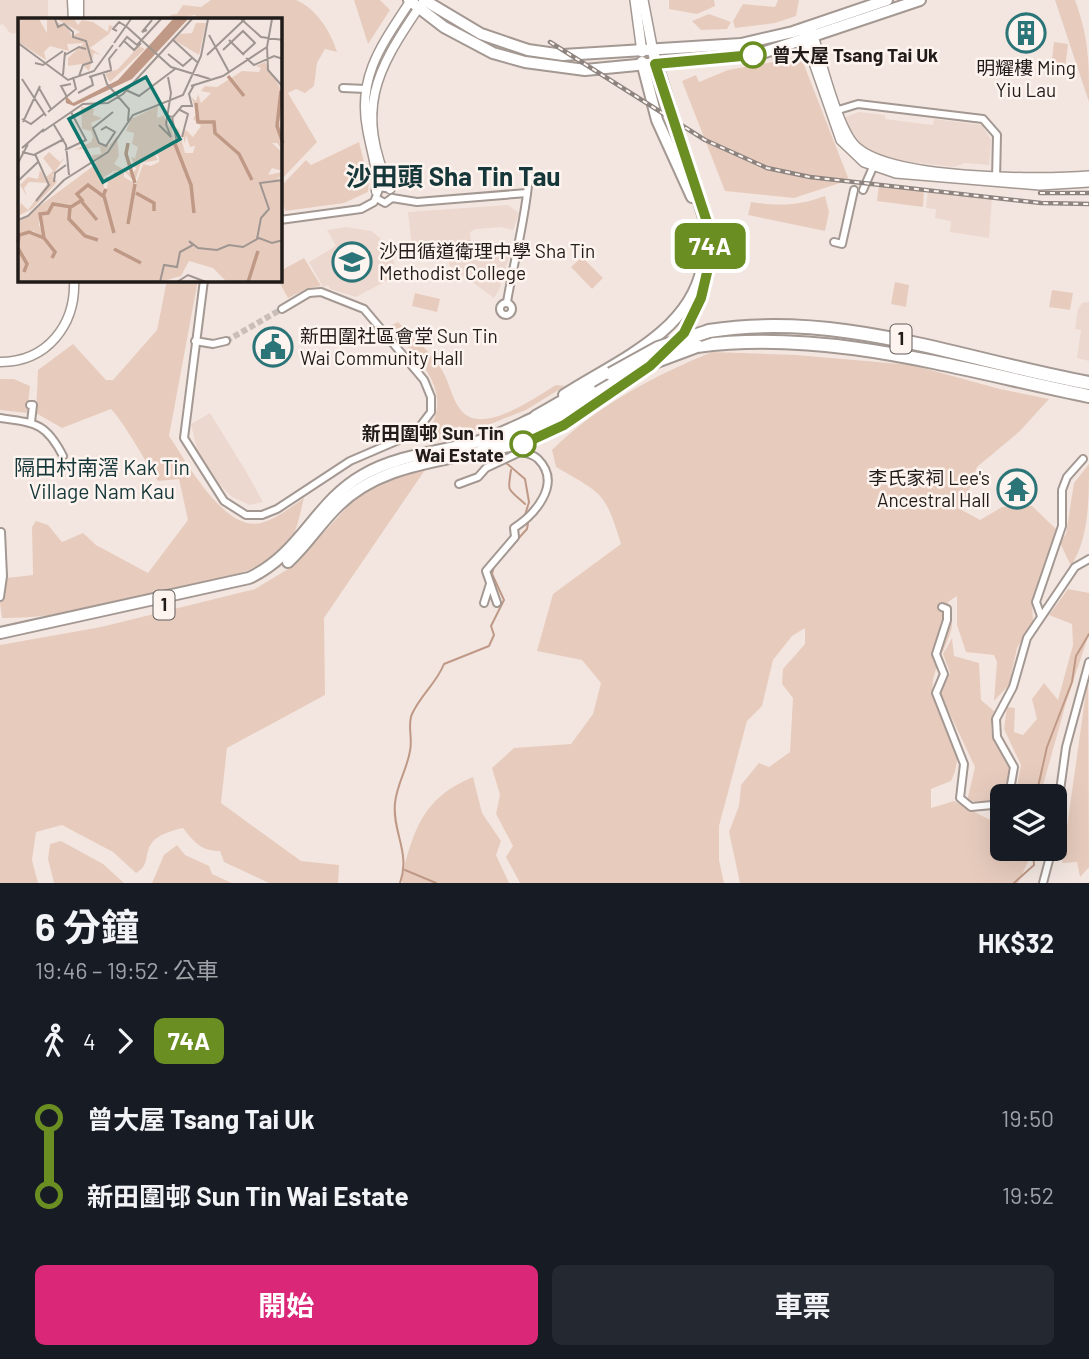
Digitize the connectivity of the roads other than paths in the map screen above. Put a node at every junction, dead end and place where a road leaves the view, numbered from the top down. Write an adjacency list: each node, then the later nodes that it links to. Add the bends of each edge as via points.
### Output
1 (72, 0): 8 (street)
2 (79, 0): 9 (street)
3 (635, 0): 11 (main road)
4 (643, 0): 11 (main road)
5 (887, 0): 10 (main road)
6 (920, 0): 10 (main road)
7 (416, 1): 11 (main road, via 471,30 528,50 563,55); 13 (main road, via 477,45 520,61 585,69); 15 (street, via 376,52); 24 (street, via 386,56 374,93 374,127)
8 (73, 18)
9 (79, 18)
10 (808, 34): 11 (main road); 12 (main road, via 753,55); 16 (main road)
11 (647, 52): 12 (main road); 13 (main road)
12 (655, 64): 13 (main road); 42 (main road, via 708,225 709,264 697,310 674,345 650,366 564,425)
13 (642, 65): 39 (main road, via 657,120 697,210 703,245 699,279 674,322)
14 (343, 88): 15 (street)
15 (366, 89): 26 (street, via 365,119)
16 (834, 112): 17 (main road, via 841,140); 20 (main road, via 849,139 876,161); 20 (street, via 858,104 983,119 997,135)
17 (873, 167): 20 (main road, via 896,173); 23 (street)
18 (528, 175): 25 (street)
19 (1089, 176): 20 (main road)
20 (996, 179): 21 (main road, via 1040,185)
21 (1089, 182)
22 (854, 190): 28 (street, via 842,244)
23 (863, 190)
24 (391, 193): 25 (street, via 417,202); 26 (street, via 383,186); 26 (street, via 385,203)
25 (527, 193): 31 (street)
26 (376, 195): 27 (street, via 361,209)
27 (282, 220)
28 (834, 242)
29 (74, 282): 35 (street, via 70,314 56,338 32,356)
30 (204, 282): 33 (street)
31 (507, 302)
32 (282, 309): 33 (street, via 314,292 355,304 372,316 424,380 431,397 429,419 415,433 365,453 262,515 241,514 228,505 184,438)
33 (195, 341): 34 (street)
34 (226, 341)
35 (0, 362)
36 (1089, 383): 39 (highway, 1, bridge, via 892,338 756,326 709,331 658,348)
37 (1089, 396): 43 (highway, 1, bridge, via 865,351 757,341 697,346 646,365 537,428)
38 (30, 405): 41 (street)
39 (536, 417): 55 (main road, 1, via 488,438 404,458 363,474 331,499 281,560 249,578)
40 (0, 418): 41 (street)
41 (31, 422): 44 (street, via 49,432)
42 (517, 449): 43 (main road); 46 (street, via 478,477); 49 (street, via 541,463 546,495 527,522 514,528 515,537 488,568)
43 (482, 451): 55 (main road, 1, via 404,468 360,487 290,560 252,584)
44 (63, 457)
45 (1083, 459): 54 (street, via 1062,490 1062,526 1036,602)
46 (458, 484)
47 (1, 532): 50 (street)
48 (1089, 559): 54 (street, via 1074,567)
49 (490, 584): 51 (street); 52 (street)
50 (0, 597)
51 (484, 603)
52 (497, 603)
53 (942, 607): 59 (street, via 948,617 936,654 944,672 936,693 964,763 960,796 971,807)
54 (1041, 616): 57 (street, via 1023,646 1013,687 995,722 1014,764)
55 (2, 633)
56 (1089, 662): 58 (street)
57 (1011, 784)
58 (1061, 784)
59 (990, 805)
60 (1049, 861): 61 (street)
61 (1043, 883)

